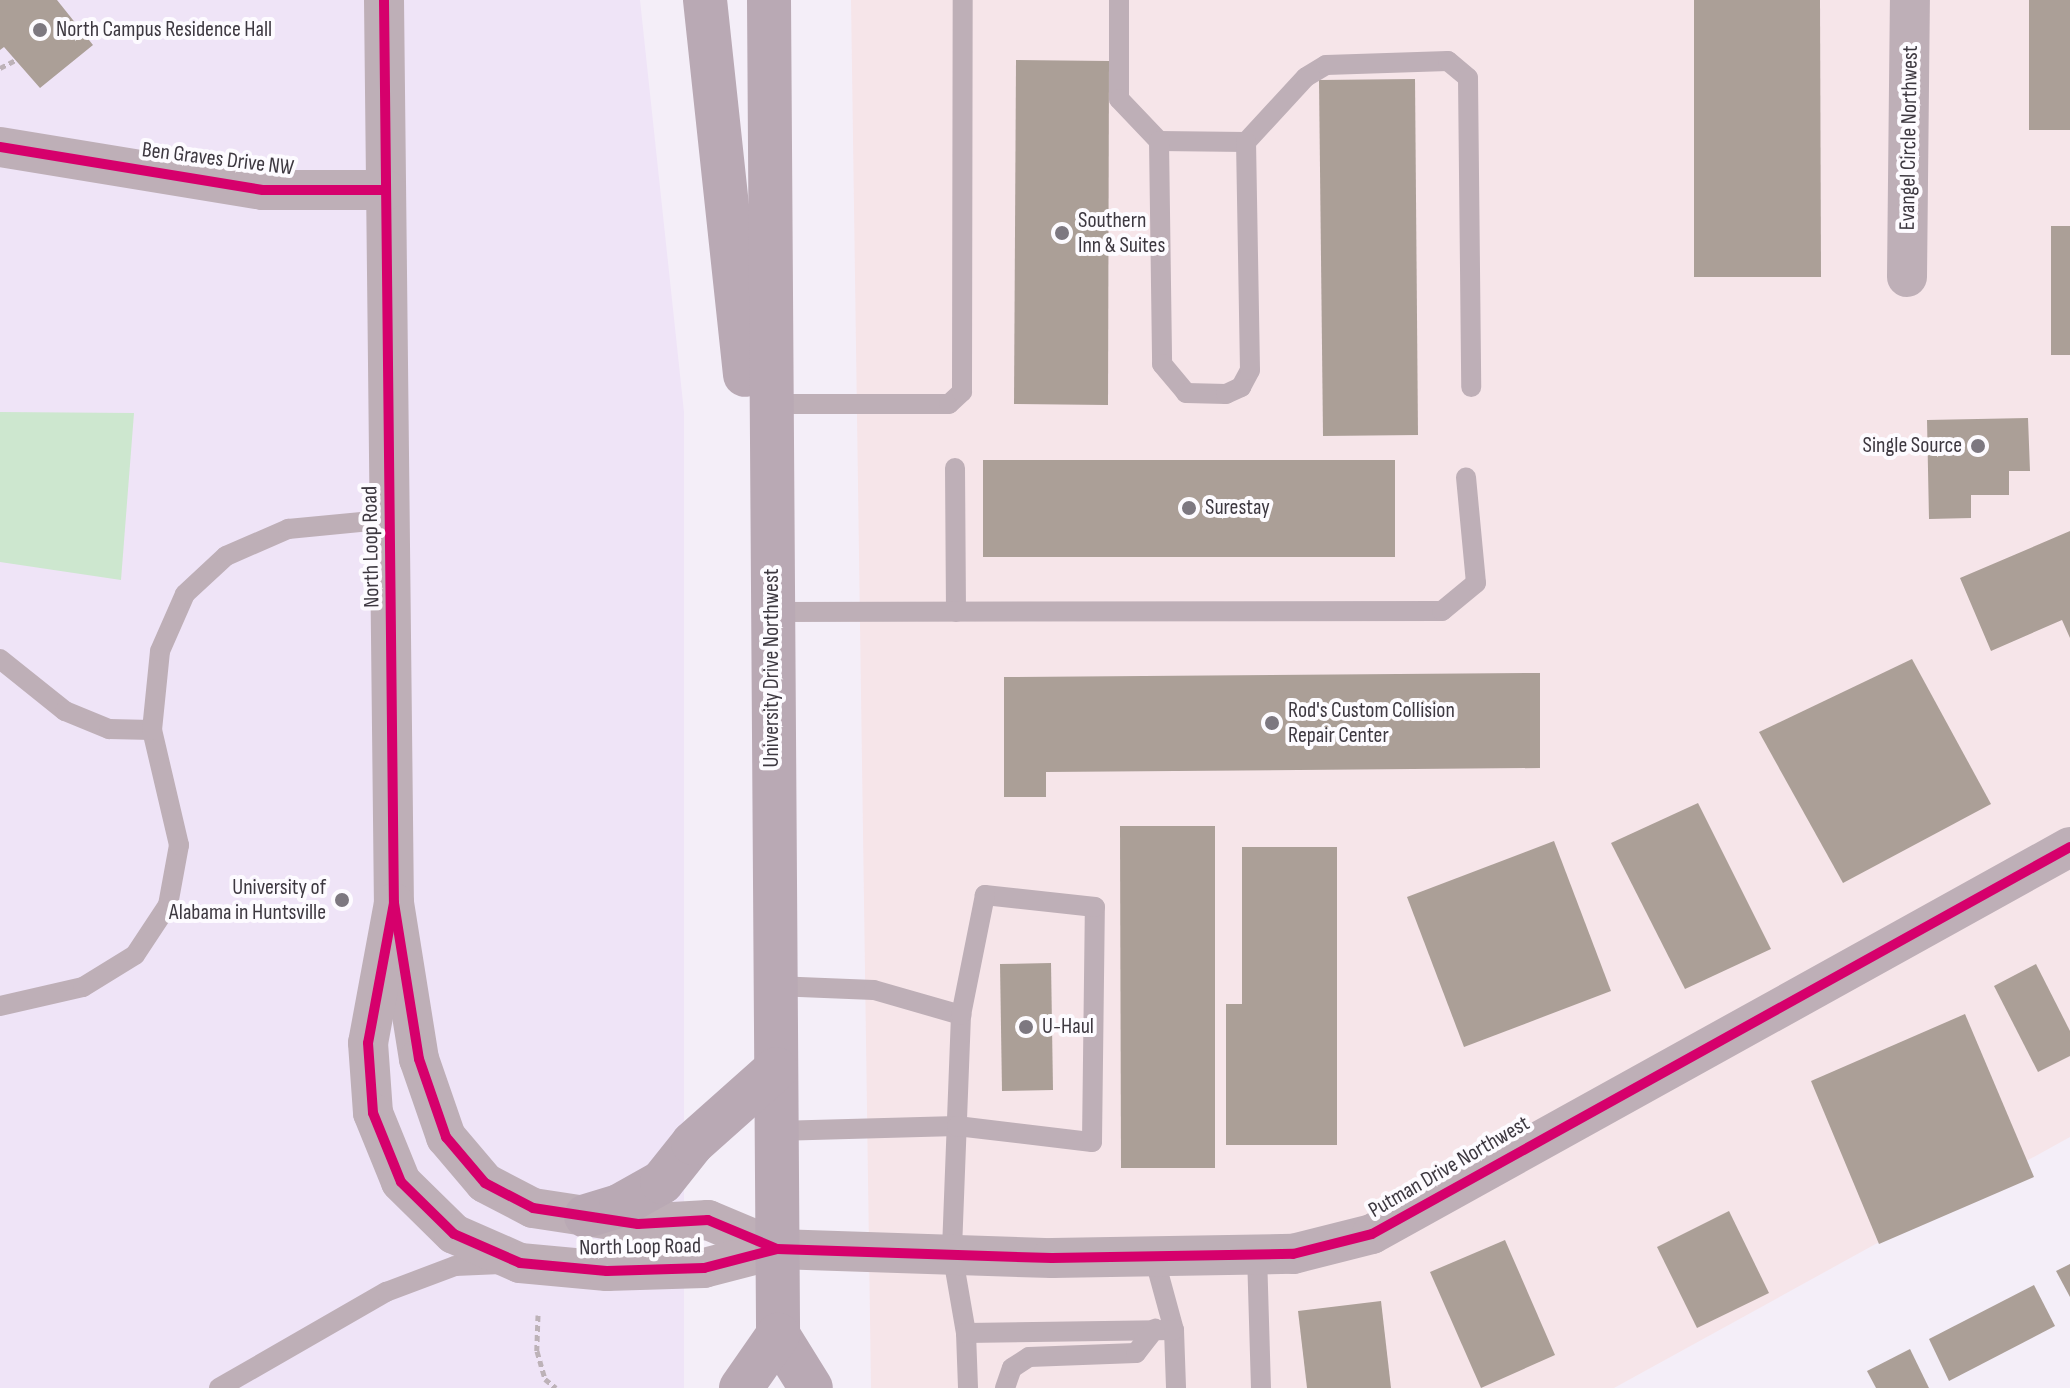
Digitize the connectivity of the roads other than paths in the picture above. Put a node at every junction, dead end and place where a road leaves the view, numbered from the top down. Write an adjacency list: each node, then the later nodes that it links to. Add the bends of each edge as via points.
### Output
1 (384, 0): 10 (street)
2 (705, 0): 19 (highway)
3 (769, 0): 13 (highway, University Drive Northwest)
4 (963, 0): 13 (lane, via 962,392 949,404)
5 (1119, 0): 7 (lane, via 1119,99)
6 (1910, 0): 11 (street, Evangel Circle Northwest)
7 (1159, 141): 8 (lane); 8 (lane, via 1162,364 1186,393 1226,394 1241,387 1250,370)
8 (1246, 142): 12 (lane, via 1306,77 1326,65 1448,61 1468,78)
9 (0, 147): 10 (street, Ben Graves Drive NW, via 263,190)
10 (386, 190): 16 (street, North Loop Road)
11 (1907, 277)
12 (1471, 387)
13 (771, 404): 17 (highway, University Drive Northwest)
14 (955, 468): 18 (lane)
15 (1466, 477): 18 (lane, via 1476,583 1442,611)
16 (391, 519): 21 (lane, via 288,529 226,556 185,594 160,651); 23 (street, North Loop Road)
17 (772, 612): 18 (lane); 19 (highway, University Drive Northwest)
18 (956, 612)
19 (772, 657): 24 (highway, University Drive Northwest)
20 (0, 659): 21 (lane, via 65,711 109,729)
21 (152, 730): 25 (lane, via 179,845 168,905 135,955 83,987)
22 (2070, 847): 33 (street, Putman Drive Northwest, via 1372,1234 1293,1254)
23 (394, 903): 30 (street, North Loop Road, via 419,1059 446,1137 485,1183 533,1208); 35 (street, North Loop Road, via 368,1043 373,1113 401,1182 454,1234)
24 (775, 986): 26 (lane, via 874,990); 27 (highway, University Drive Northwest)
25 (0, 1006)
26 (961, 1015): 28 (lane); 28 (lane, via 985,895 1095,907 1092,1142)
27 (776, 1069): 29 (highway, University Drive Northwest); 30 (highway, via 693,1143 662,1182 621,1205)
28 (957, 1126): 29 (lane); 32 (lane)
29 (776, 1131): 31 (highway, University Drive Northwest)
30 (586, 1216): 31 (street, North Loop Road, via 638,1224 708,1220)
31 (777, 1249): 32 (street, Putman Drive Northwest); 35 (street, North Loop Road, via 704,1268 607,1271); 38 (highway, University Drive Northwest)
32 (952, 1252): 34 (street, Putman Drive Northwest); 37 (lane)
33 (1257, 1254): 34 (street, Putman Drive Northwest); 45 (lane)
34 (1154, 1257): 36 (lane)
35 (520, 1263): 39 (lane, via 455,1266 386,1292)
36 (1165, 1330): 37 (lane); 43 (lane, via 1136,1353 1029,1357 1012,1368); 44 (lane)
37 (966, 1333): 42 (lane)
38 (778, 1335): 40 (highway); 41 (highway)
39 (219, 1388)
40 (741, 1388)
41 (811, 1388)
42 (968, 1388)
43 (1005, 1388)
44 (1176, 1388)
45 (1261, 1388)

